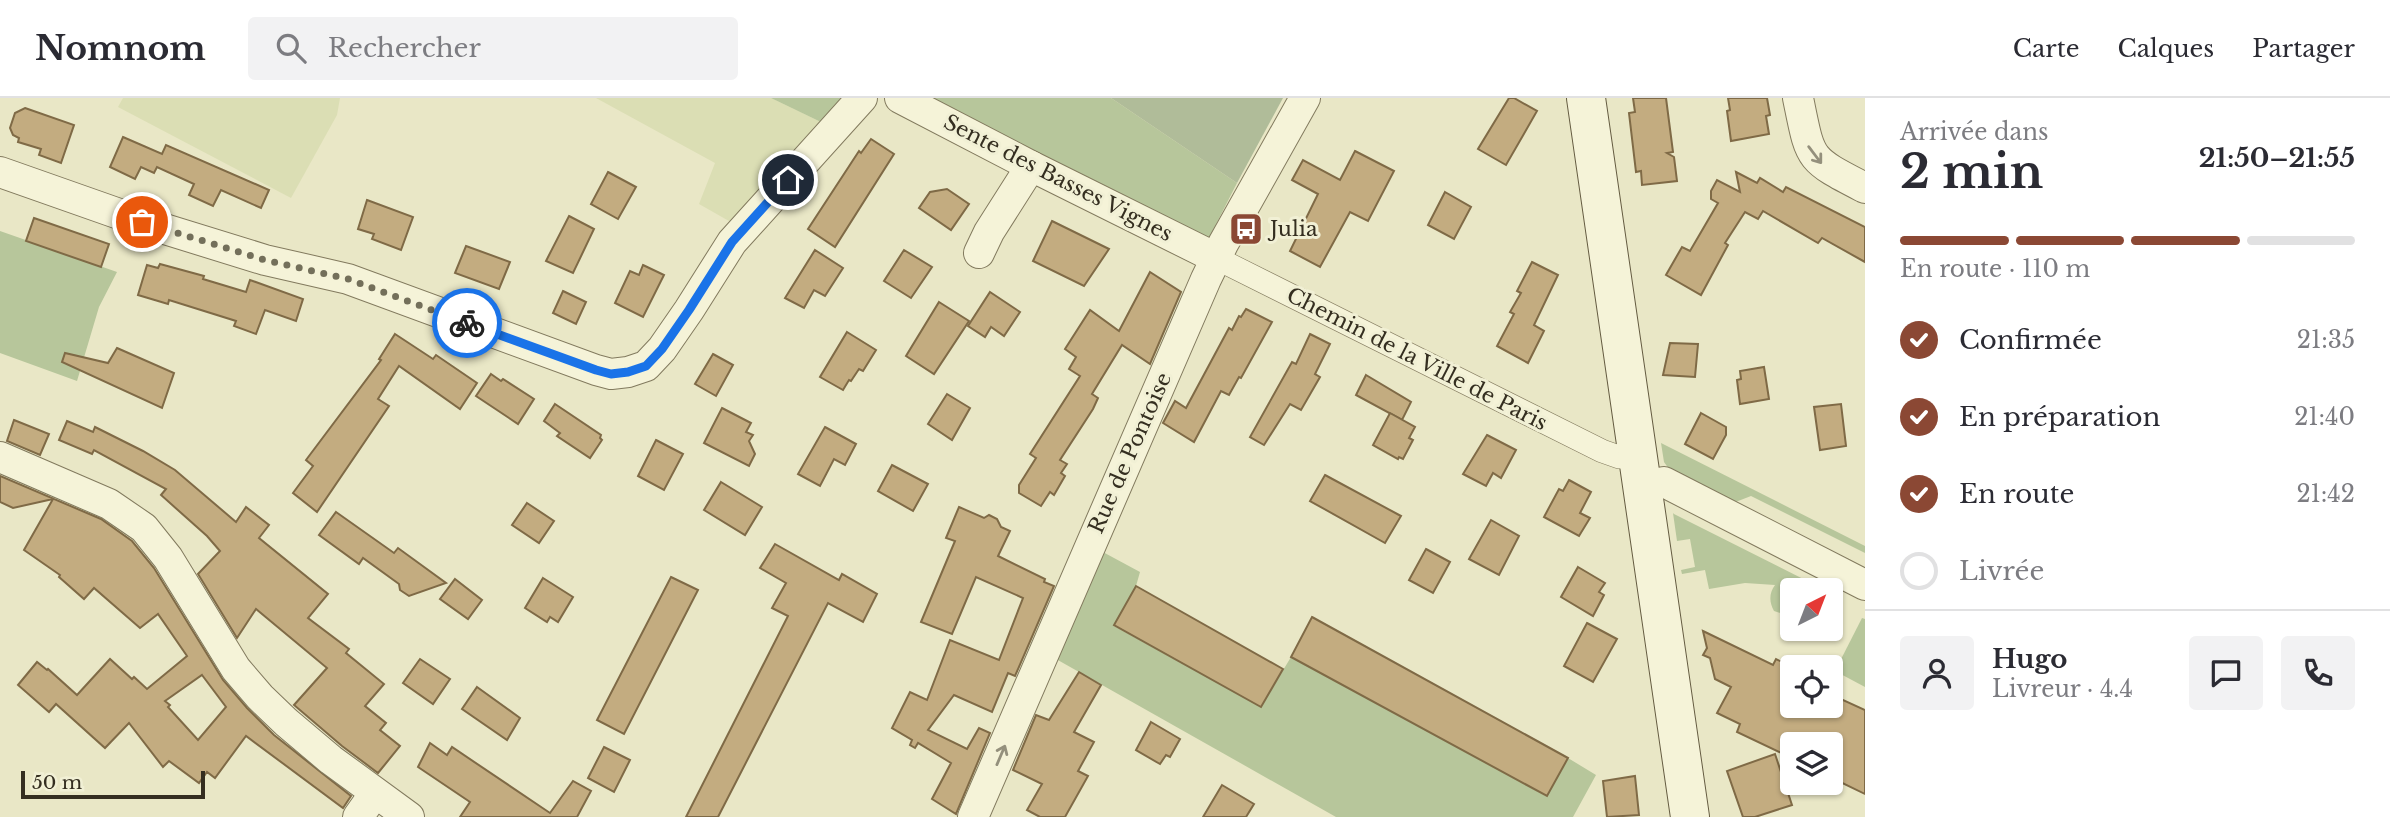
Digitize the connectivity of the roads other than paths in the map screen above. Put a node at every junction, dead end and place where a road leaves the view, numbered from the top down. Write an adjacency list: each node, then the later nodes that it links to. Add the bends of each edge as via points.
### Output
1 (862, 98): 7 (street, via 732,242 662,349 646,366 611,374 348,279 265,260)
2 (900, 98): 6 (street, Sente des Basses Vignes)
3 (1305, 98): 10 (street, Rue de Pontoise)
4 (1586, 98): 12 (main road)
5 (1798, 98): 8 (street, one-way to 8, via 1811,153 1827,168)
6 (1031, 166): 9 (street); 10 (street, Sente des Basses Vignes)
7 (0, 172)
8 (1865, 188)
9 (979, 253)
10 (1216, 258): 12 (street, Chemin de la Ville de Paris); 16 (street, Rue de Pontoise, one-way to 10)
11 (0, 457): 14 (street, via 109,504 144,528 159,544 247,682)
12 (1634, 466): 13 (street, Chemin de la Ville de Paris); 17 (main road)
13 (1865, 585)
14 (366, 805): 15 (street)
15 (410, 817)
16 (973, 817)
17 (1690, 817)

